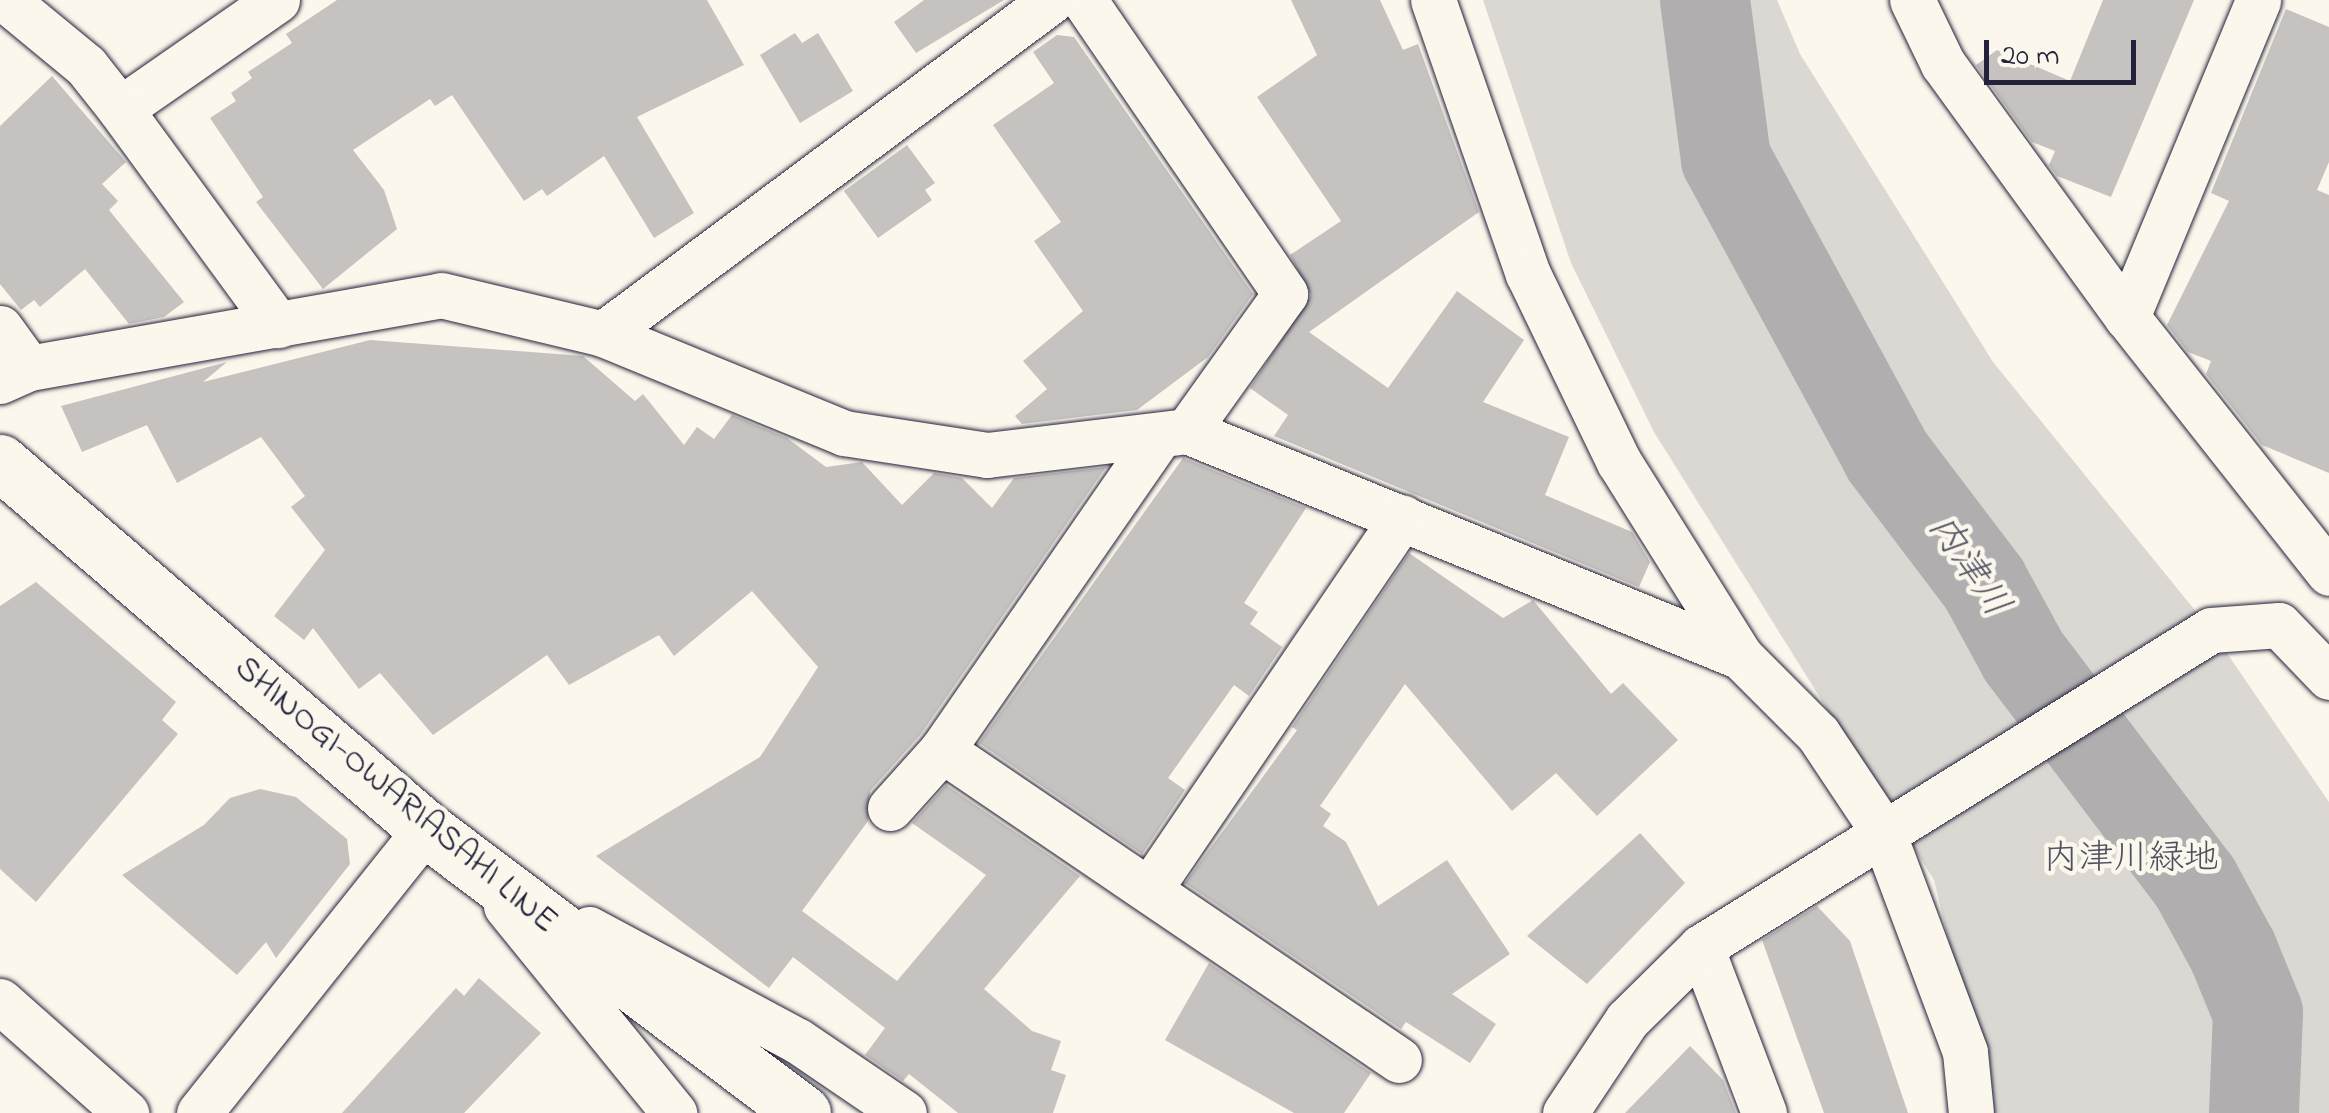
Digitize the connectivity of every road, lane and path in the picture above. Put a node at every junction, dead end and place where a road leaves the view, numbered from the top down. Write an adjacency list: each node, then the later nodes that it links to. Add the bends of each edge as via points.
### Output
1 (6, 0): 8 (street, via 86,66)
2 (278, 0): 8 (street)
3 (1052, 0): 12 (street)
4 (1084, 0): 14 (street, via 1285,294)
5 (1433, 0): 18 (street, via 1528,274 1619,462)
6 (1912, 0): 9 (street, via 1944,64)
7 (2258, 0): 9 (street)
8 (120, 109): 10 (street)
9 (2127, 318): 17 (street)
10 (278, 325): 12 (street, via 441,295); 13 (street)
11 (0, 328): 13 (street)
12 (603, 334): 14 (street, via 844,433 987,454)
13 (14, 375)
14 (1173, 435): 16 (street); 20 (street)
15 (0, 462): 23 (main road, SHINOGI-OWARIASAHI LINE)
16 (1402, 517): 18 (street); 25 (street)
17 (2329, 573)
18 (1740, 657): 22 (street)
19 (2329, 677): 22 (street, via 2279,625 2210,630)
20 (942, 750): 21 (street); 25 (street)
21 (890, 808)
22 (1896, 822): 26 (street); 36 (street, via 1965,1052)
23 (426, 829): 24 (main road, SHINOGI-OWARIASAHI LINE); 30 (street)
24 (476, 869): 31 (street); 32 (main road, SHINOGI-OWARIASAHI LINE); 33 (street, via 798,1041)
25 (1152, 887): 28 (street)
26 (1701, 947): 34 (street, via 1628,1020); 35 (street)
27 (0, 1000): 29 (street)
28 (1400, 1060)
29 (126, 1113)
30 (199, 1113)
31 (674, 1113)
32 (802, 1113)
33 (904, 1113)
34 (1565, 1113)
35 (1764, 1113)
36 (1971, 1113)

